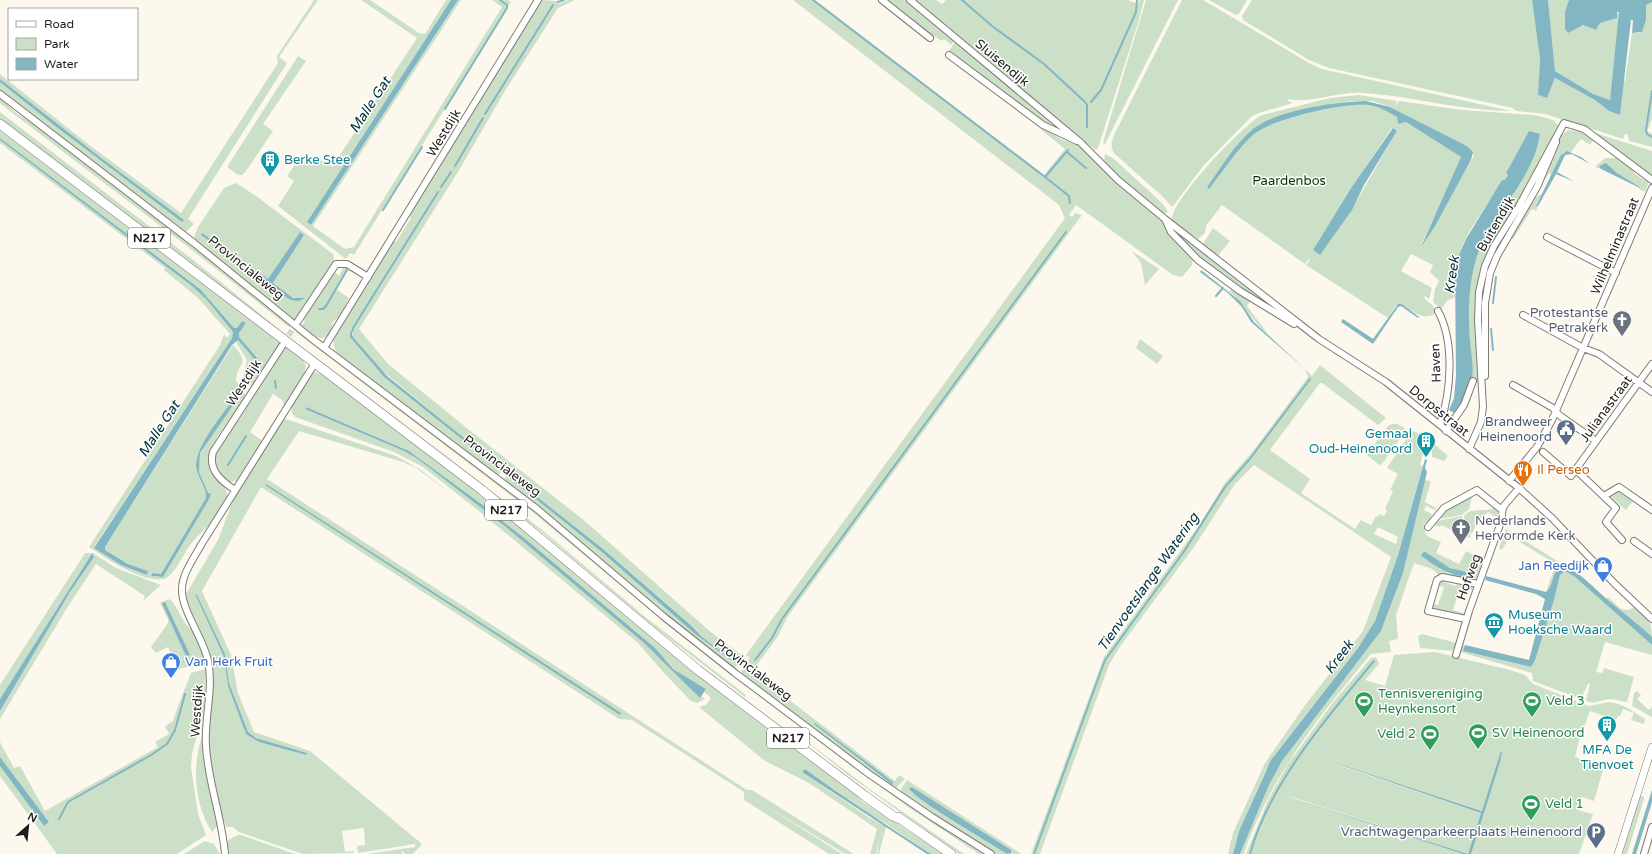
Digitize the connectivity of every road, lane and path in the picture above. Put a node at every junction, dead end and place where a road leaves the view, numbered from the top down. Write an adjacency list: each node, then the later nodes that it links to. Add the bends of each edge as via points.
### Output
1 (538, 0): 15 (street, Westdijk)
2 (882, 0): 4 (street)
3 (910, 0): 8 (street, Sluisendijk)
4 (930, 38)
5 (949, 55): 8 (street, Sluisendijk, via 1043,125)
6 (0, 94): 21 (street, Provincialeweg, via 199,247)
7 (0, 124): 23 (main road, N217)
8 (1080, 142): 11 (street, Sluisendijk, via 1118,180)
9 (1652, 180): 35 (street, Buitendijk, via 1584,129 1564,123 1539,182 1490,272 1485,303 1486,363 1482,415)
10 (1652, 188): 14 (street, Wilhelminastraat)
11 (1165, 219): 13 (street, Sluisendijk); 19 (street, Dorpsstraat, via 1171,232 1198,260 1248,296)
12 (1547, 237): 14 (street)
13 (1198, 245): 19 (street, Dorpsstraat)
14 (1616, 273): 22 (street, Wilhelminastraat)
15 (368, 277): 18 (street, via 347,264 336,264); 21 (street, Westdijk)
16 (1438, 311): 30 (street, Haven, via 1445,328 1449,364 1448,393)
17 (1523, 315): 22 (street)
18 (298, 321)
19 (1308, 331): 32 (street, Dorpsstraat, via 1386,382)
20 (282, 346): 40 (street, Westdijk, via 213,452 212,461 216,473)
21 (324, 348): 56 (street, Provincialeweg, via 537,509 677,628 748,683 877,780)
22 (1583, 348): 26 (street, via 1599,354); 29 (street, Wilhelminastraat)
23 (315, 363): 40 (street, Westdijk); 55 (main road, N217, via 482,490 677,650)
24 (1652, 364): 26 (street, Julianastraat)
25 (1473, 381): 31 (street, via 1467,400)
26 (1638, 382): 28 (street); 34 (street, Julianastraat)
27 (1513, 385): 29 (street)
28 (1652, 392)
29 (1556, 412): 34 (street); 38 (street, Wilhelminastraat, via 1540,443)
30 (1443, 416): 31 (street); 32 (street, Haven)
31 (1453, 422): 33 (street)
32 (1440, 425): 33 (street, Dorpsstraat)
33 (1446, 430): 35 (street, Dorpsstraat)
34 (1596, 442): 37 (street, Julianastraat)
35 (1469, 449): 38 (street, Dorpsstraat)
36 (1543, 452): 37 (street, via 1571,476)
37 (1576, 470): 41 (street)
38 (1509, 480): 39 (street, Dorpsstraat)
39 (1519, 488): 42 (street, Hofweg); 50 (street, Dorpsstraat)
40 (235, 490): 54 (street, Westdijk, via 192,561 182,588 186,606 204,644 209,667 206,746)
41 (1604, 496): 43 (street, via 1619,487); 45 (street, via 1616,508 1606,522)
42 (1502, 510): 44 (street, via 1477,490 1444,508); 48 (street, Hofweg, via 1501,522)
43 (1652, 510)
44 (1428, 528)
45 (1622, 540)
46 (1634, 541): 47 (street)
47 (1652, 554)
48 (1478, 584): 49 (street, Hofweg); 49 (street, via 1442,577 1437,580 1428,611)
49 (1466, 619): 51 (street, Hofweg)
50 (1652, 619)
51 (1456, 655)
52 (1652, 747): 57 (street)
53 (1652, 827): 58 (street)
54 (225, 854)
55 (951, 854)
56 (991, 854)
57 (1618, 854)
58 (1644, 854)

